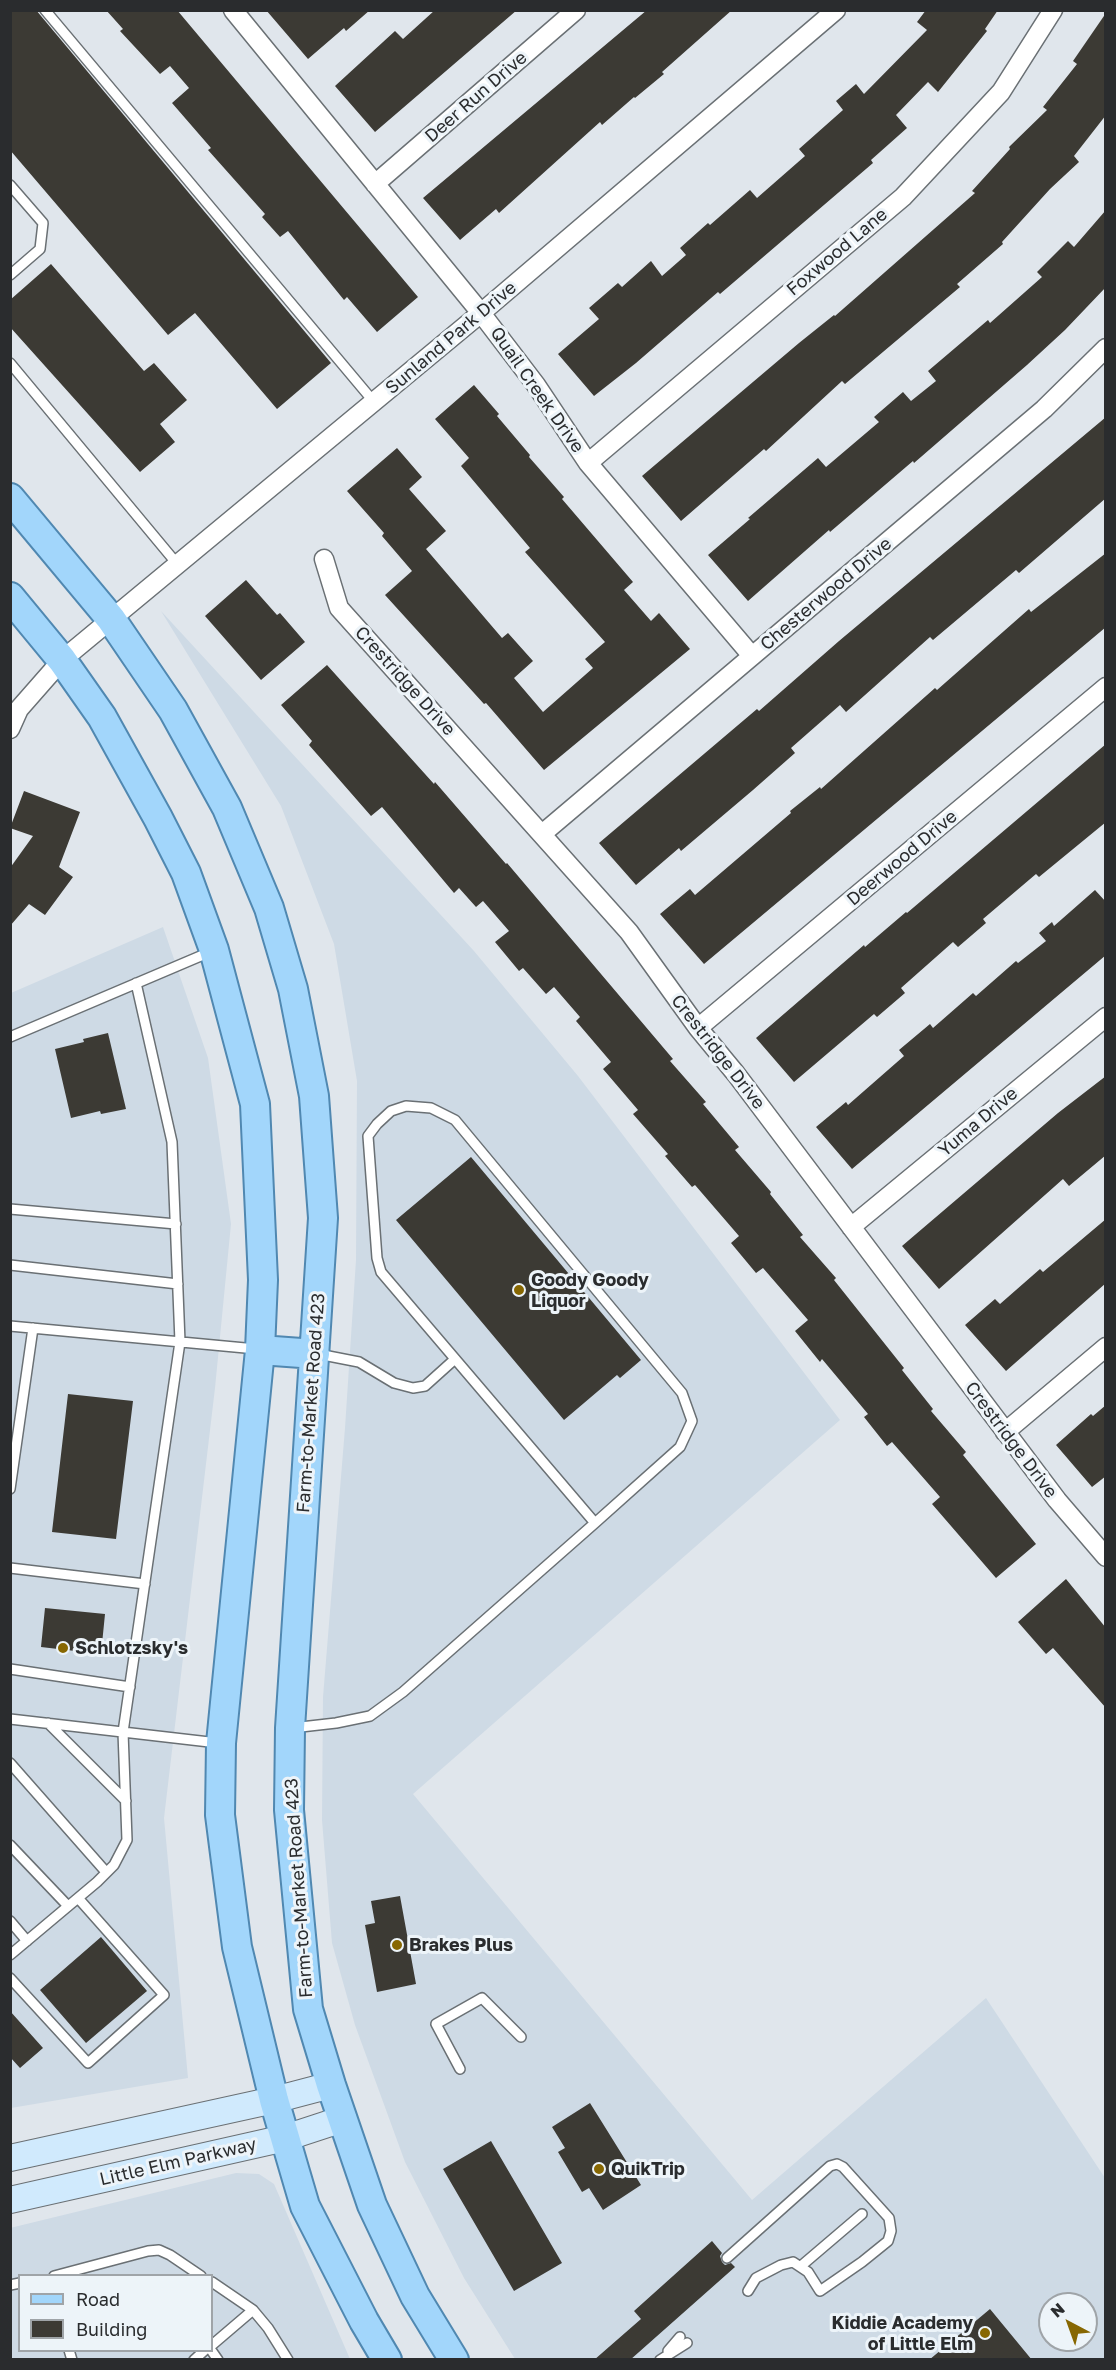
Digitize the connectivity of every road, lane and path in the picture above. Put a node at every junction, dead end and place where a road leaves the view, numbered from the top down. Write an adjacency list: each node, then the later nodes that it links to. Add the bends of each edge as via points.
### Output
1 (45, 10): 12 (lane)
2 (233, 10): 6 (street, Quail Creek Drive)
3 (576, 10): 6 (street, Deer Run Drive)
4 (836, 10): 9 (street, Sunland Park Drive)
5 (1053, 10): 13 (street, Foxwood Lane, via 1001,92 903,197)
6 (375, 184): 9 (street, Quail Creek Drive)
7 (10, 185): 8 (lane, via 43,223 40,249)
8 (10, 275)
9 (481, 313): 12 (street, Sunland Park Drive); 13 (street, Quail Creek Drive)
10 (1106, 348): 19 (street, Chesterwood Drive, via 1044,409)
11 (10, 363): 16 (lane)
12 (374, 402): 16 (street, Sunland Park Drive)
13 (588, 463): 19 (street, Quail Creek Drive)
14 (10, 498): 18 (main road, Farm-to-Market Road 423)
15 (324, 559): 23 (street, Crestridge Drive, via 339,608)
16 (178, 565): 18 (street, Sunland Park Drive)
17 (10, 597): 20 (main road)
18 (111, 619): 20 (street, Sunland Park Drive); 39 (main road, Farm-to-Market Road 423, via 173,710 227,808 268,908 293,989 314,1096 323,1218)
19 (752, 656): 23 (street, Chesterwood Drive)
20 (62, 660): 22 (street, Sunland Park Drive, via 19,709); 24 (main road, via 102,717 159,818 186,873)
21 (1106, 687): 27 (street, Deerwood Drive)
22 (10, 729)
23 (542, 834): 27 (street, Crestridge Drive, via 628,932)
24 (214, 950): 25 (lane); 38 (main road, via 255,1104 263,1280)
25 (136, 983): 28 (lane); 30 (lane, via 172,1142)
26 (1106, 1017): 31 (street, Yuma Drive)
27 (698, 1028): 31 (street, Crestridge Drive)
28 (10, 1037)
29 (10, 1209): 30 (lane)
30 (176, 1224): 33 (lane)
31 (851, 1227): 41 (street, Crestridge Drive)
32 (10, 1265): 33 (lane)
33 (178, 1284): 36 (lane)
34 (10, 1326): 35 (lane)
35 (33, 1328): 36 (lane); 42 (lane)
36 (180, 1342): 38 (lane); 46 (lane)
37 (1106, 1347): 41 (street)
38 (260, 1350): 39 (main road); 53 (main road)
39 (315, 1354): 40 (lane, via 359,1362 394,1383 413,1388 425,1386); 51 (main road, Farm-to-Market Road 423)
40 (455, 1359): 43 (lane); 43 (lane, via 381,1272 378,1258 368,1136 391,1111 406,1106 431,1108 455,1120 688,1406 692,1421 680,1446)
41 (1005, 1432): 44 (street, Crestridge Drive)
42 (10, 1489)
43 (595, 1523): 51 (lane, via 403,1692 370,1716)
44 (1106, 1557)
45 (10, 1568): 46 (lane)
46 (145, 1584): 48 (lane)
47 (10, 1669): 48 (lane)
48 (130, 1687): 52 (lane)
49 (10, 1719): 50 (lane)
50 (48, 1723): 52 (lane); 55 (lane)
51 (290, 1728): 66 (main road, Farm-to-Market Road 423, via 289,1810 308,2009)
52 (123, 1732): 53 (lane); 55 (lane)
53 (221, 1743): 67 (main road, via 220,1815 237,1947)
54 (10, 1763): 57 (lane)
55 (126, 1801): 57 (lane, via 127,1840)
56 (10, 1845): 59 (lane)
57 (106, 1872): 58 (lane)
58 (78, 1898): 59 (lane); 63 (lane, via 164,1995 88,2062)
59 (68, 1906): 61 (lane)
60 (10, 1921): 61 (lane)
61 (27, 1941): 62 (lane)
62 (10, 1955)
63 (10, 1977)
64 (521, 2037): 65 (lane, via 482,1998 436,2024)
65 (460, 2069)
66 (331, 2085): 67 (main road); 68 (main road, Farm-to-Market Road 423)
67 (274, 2100): 69 (main road); 70 (main road)
68 (343, 2119): 69 (main road, Little Elm Parkway); 85 (main road, Farm-to-Market Road 423, via 372,2205 415,2296)
69 (285, 2138): 71 (main road, Little Elm Parkway); 84 (main road, via 305,2206)
70 (10, 2158)
71 (10, 2200)
72 (862, 2214): 74 (lane)
73 (727, 2258): 74 (lane, via 818,2175 837,2164 889,2218 888,2241 820,2291)
74 (801, 2266): 78 (lane, via 793,2262 781,2265)
75 (61, 2274): 76 (lane, via 159,2250)
76 (198, 2274)
77 (213, 2283): 79 (lane)
78 (745, 2287)
79 (253, 2310): 81 (lane); 83 (lane)
80 (683, 2340): 82 (lane)
81 (213, 2344)
82 (663, 2358)
83 (288, 2360)
84 (387, 2360)
85 (454, 2360)

